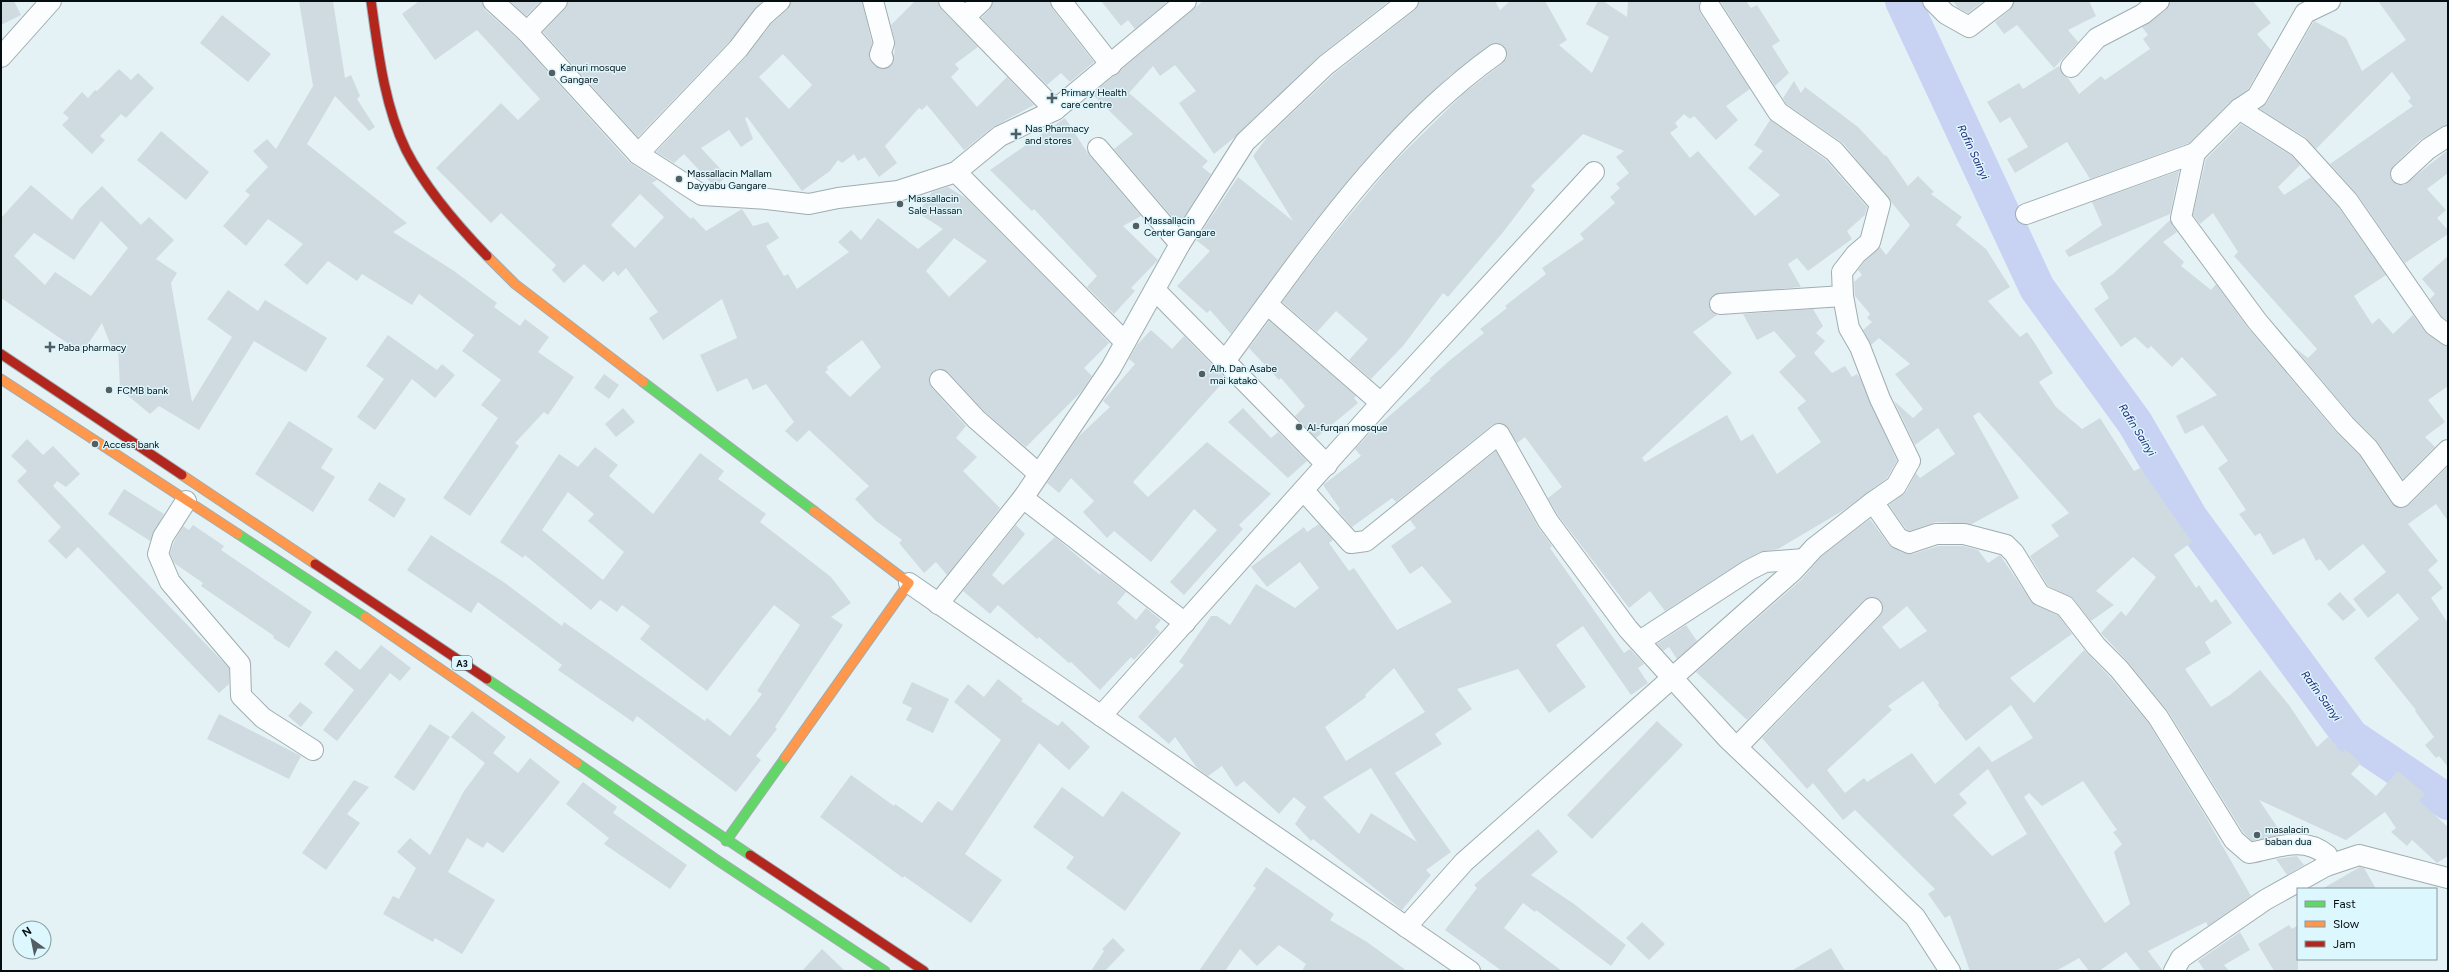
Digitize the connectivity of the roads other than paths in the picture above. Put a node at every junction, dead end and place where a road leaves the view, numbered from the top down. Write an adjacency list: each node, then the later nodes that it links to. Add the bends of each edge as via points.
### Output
1 (51, 1): 21 (street)
2 (371, 1): 55 (main road, via 379,58 390,105 407,153 439,200 479,248 515,284)
3 (493, 1): 19 (street)
4 (557, 1): 19 (street)
5 (780, 1): 30 (street)
6 (873, 1): 22 (street, via 884,43 880,55)
7 (949, 1): 18 (street)
8 (982, 1): 18 (street)
9 (1061, 1): 23 (street)
10 (1186, 1): 23 (street)
11 (1408, 1): 35 (street, via 1326,64 1245,142)
12 (1933, 1): 13 (street, via 1946,14 1969,27)
13 (2003, 1)
14 (2159, 1): 24 (street, via 2143,14 2097,38)
15 (2330, 1): 17 (street)
16 (1710, 7): 37 (street, via 1778,112 1834,151 1880,204 1870,242 1842,272)
17 (2304, 7): 25 (street, via 2257,97)
18 (965, 17): 26 (street)
19 (527, 32): 30 (street)
20 (1496, 54): 38 (street, via 1438,100 1371,172 1316,237)
21 (1, 57)
22 (883, 58)
23 (1111, 65): 26 (street)
24 (2071, 67)
25 (2239, 109): 29 (street); 40 (street, via 2299,147 2348,201 2434,325)
26 (1055, 110): 31 (street, via 1000,136)
27 (2448, 136): 33 (street, via 2428,149)
28 (1098, 148): 35 (street)
29 (2195, 153): 34 (street); 47 (street, via 2181,218 2257,321 2345,425 2368,448 2401,497)
30 (638, 154): 31 (street, via 702,195 809,204 898,191)
31 (956, 172): 41 (street)
32 (1594, 172): 46 (street)
33 (2401, 174)
34 (2026, 214)
35 (1180, 244): 36 (street)
36 (1155, 290): 41 (street); 43 (street)
37 (1843, 296): 39 (street); 53 (street, via 1849,328 1860,347 1880,400 1910,461 1896,486)
38 (1267, 304): 43 (street); 46 (street)
39 (1720, 304)
40 (2448, 335)
41 (1125, 342): 49 (street, via 1111,368)
42 (1, 354): 64 (main road, A3)
43 (1225, 361): 48 (street)
44 (1, 379): 52 (main road, A3)
45 (940, 380): 49 (street, via 976,419)
46 (1381, 403): 48 (street)
47 (2448, 450)
48 (1327, 465): 50 (street)
49 (1039, 474): 51 (street)
50 (1304, 491): 58 (street); 59 (street, via 1351,543 1366,541 1499,434 1548,521)
51 (1022, 498): 56 (street); 58 (street)
52 (186, 501): 63 (street, via 163,537 158,554 170,582 240,664 241,696 251,708); 68 (main road, A3, via 421,654 711,855)
53 (1873, 502): 54 (street, via 1814,548); 65 (street, via 1898,538 1904,542 1909,543 1936,534 1964,534 2006,545 2014,553 2040,595 2065,606 2158,717 2234,840 2249,853 2298,843 2316,846 2327,855)
54 (1804, 559): 59 (street, via 1766,562 1749,570); 60 (street)
55 (909, 583): 56 (street); 64 (main road)
56 (938, 604): 61 (street)
57 (1872, 608): 62 (street)
58 (1185, 623): 61 (street)
59 (1640, 642): 60 (street)
60 (1672, 679): 62 (street); 67 (street, via 1464,862)
61 (1101, 716): 67 (street)
62 (1737, 747): 71 (street, via 1915,917)
63 (313, 750)
64 (726, 841): 69 (main road, A3)
65 (2326, 866): 66 (street, via 2359,856); 72 (street, via 2265,900 2194,949 2181,958)
66 (2448, 878)
67 (1406, 927): 70 (street)
68 (885, 971)
69 (924, 971)
70 (1470, 971)
71 (1950, 971)
72 (2174, 971)

